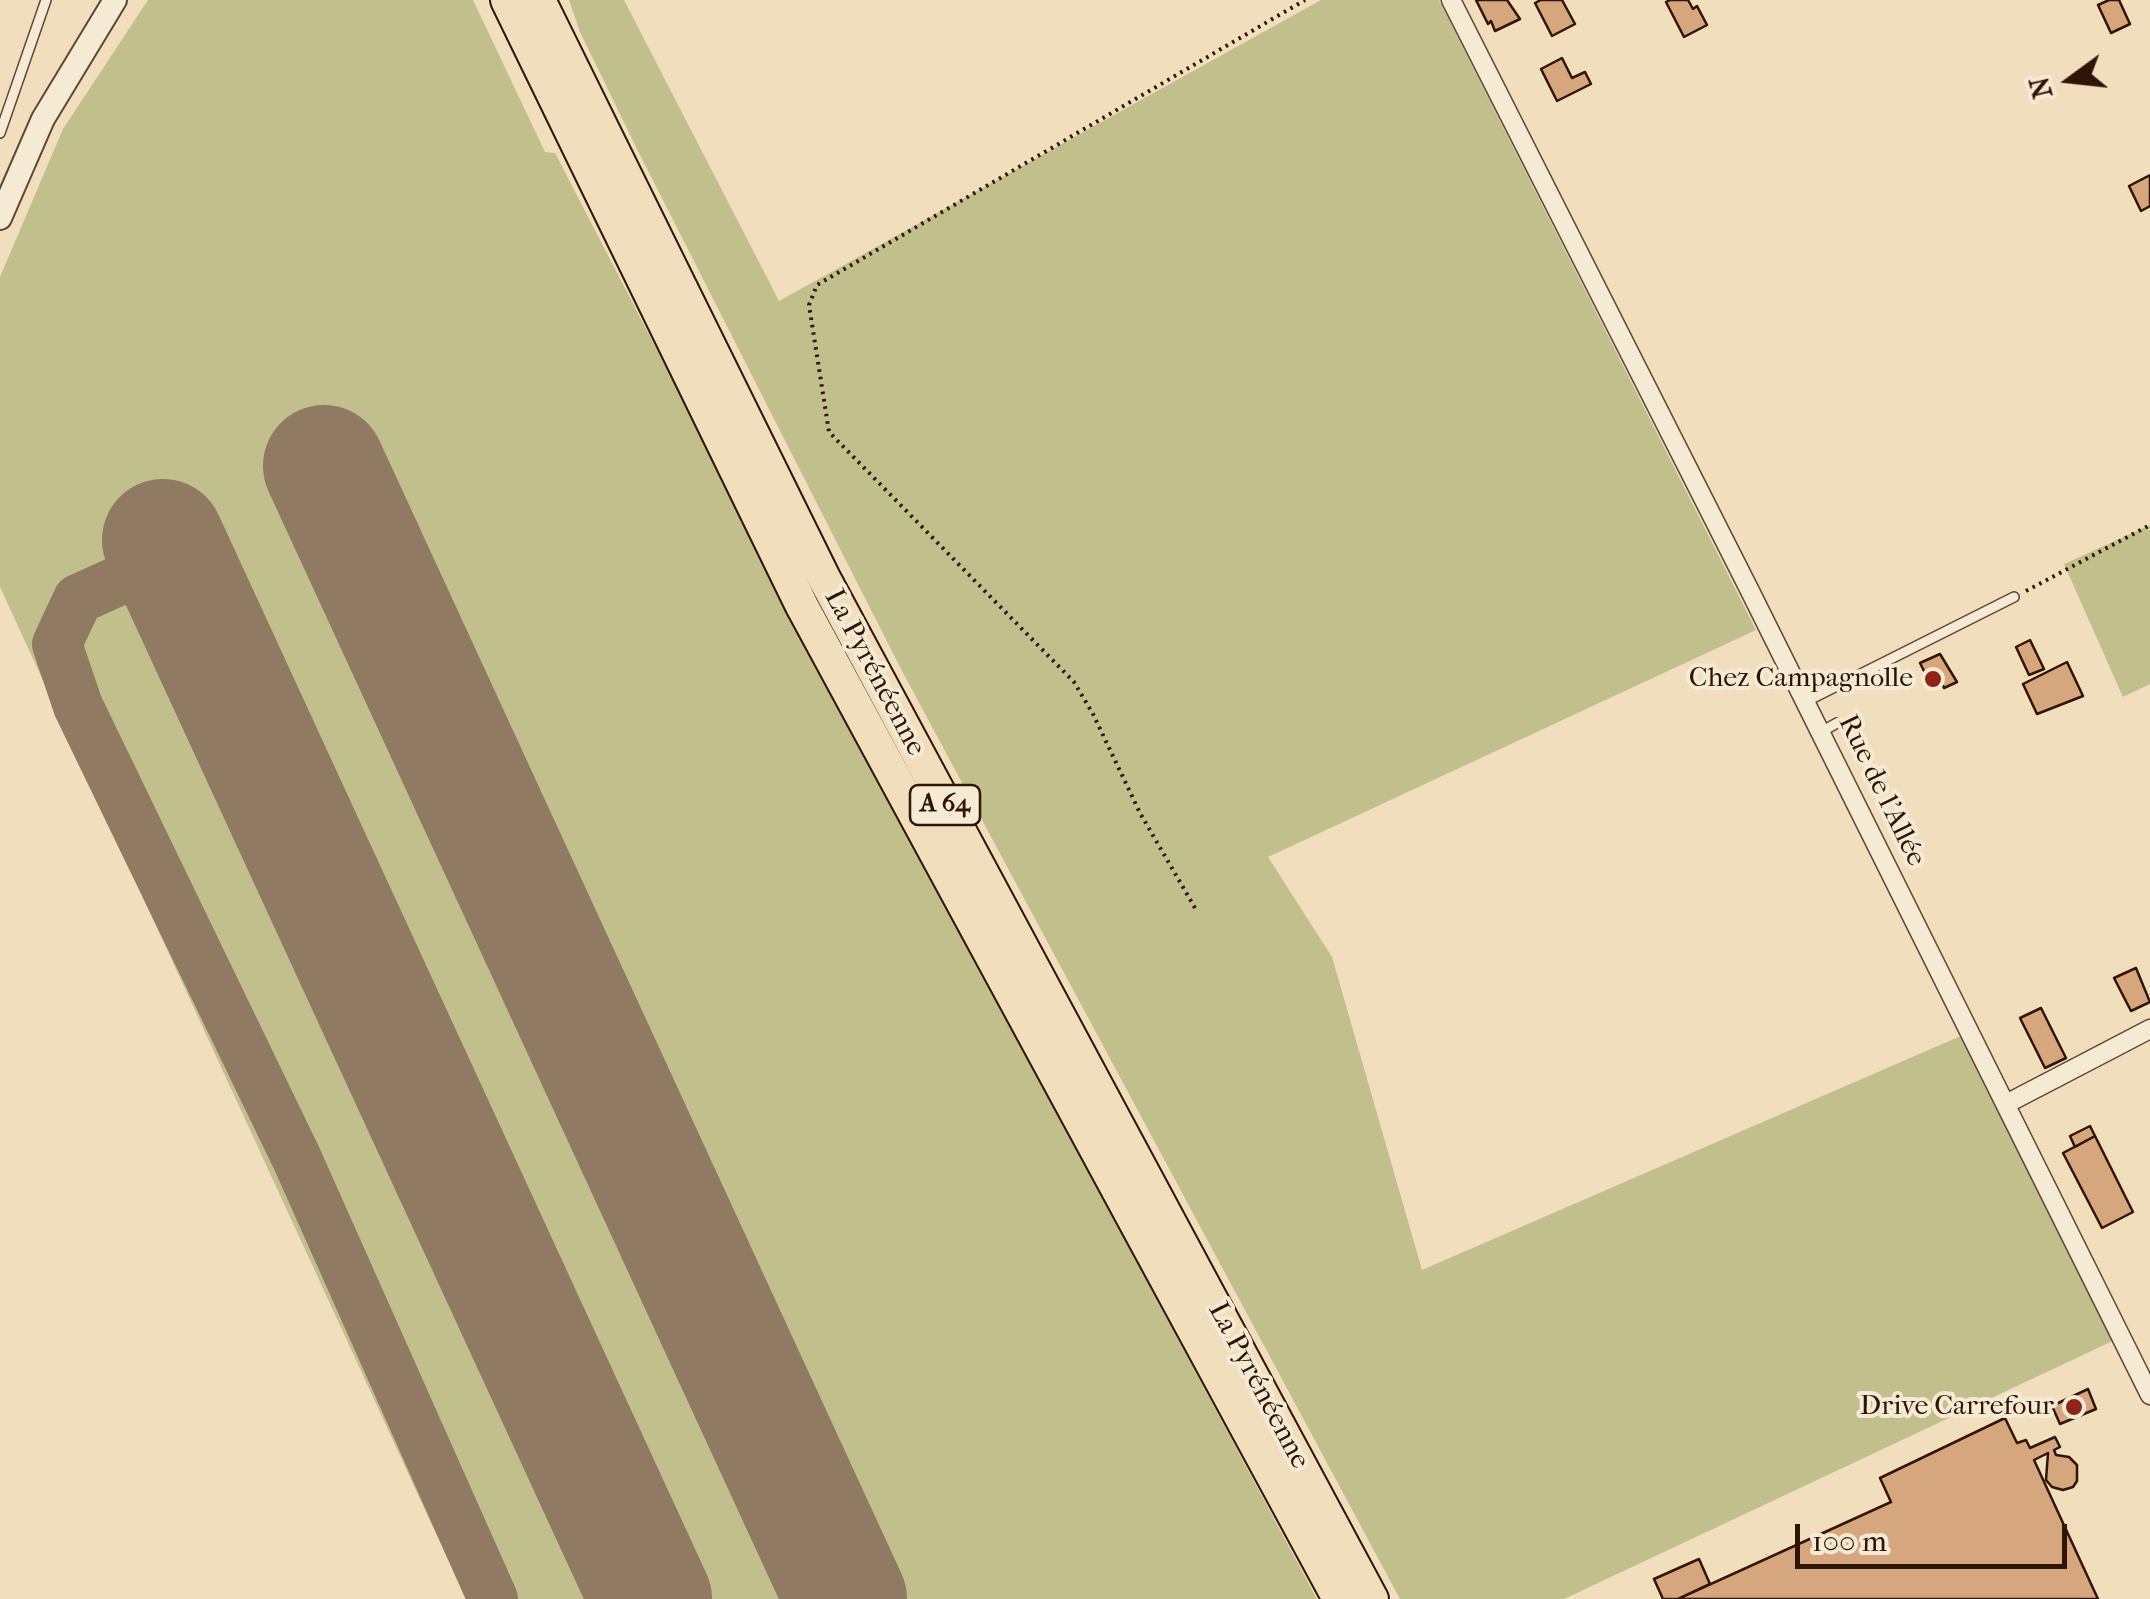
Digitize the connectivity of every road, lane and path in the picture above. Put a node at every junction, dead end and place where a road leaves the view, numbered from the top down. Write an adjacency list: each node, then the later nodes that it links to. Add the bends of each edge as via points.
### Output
1 (46, 0): 7 (lane)
2 (116, 0): 8 (street, via 42,118)
3 (506, 0): 16 (highway, La Pyrénéenne / A 64, via 802,606)
4 (539, 0): 17 (highway, La Pyrénéenne / A 64, via 824,578)
5 (1306, 0): 12 (path, via 816,286 809,305 829,432 1074,682)
6 (1452, 0): 11 (street, Rue de l'Allée)
7 (0, 133)
8 (0, 218)
9 (2150, 525): 10 (path)
10 (2014, 597): 11 (lane)
11 (1806, 702): 14 (street, Rue de l'Allée, via 1829,728)
12 (1195, 908)
13 (2150, 1029): 14 (street)
14 (2006, 1104): 15 (street, Rue de l'Allée)
15 (2150, 1394)
16 (1339, 1599)
17 (1372, 1599)

